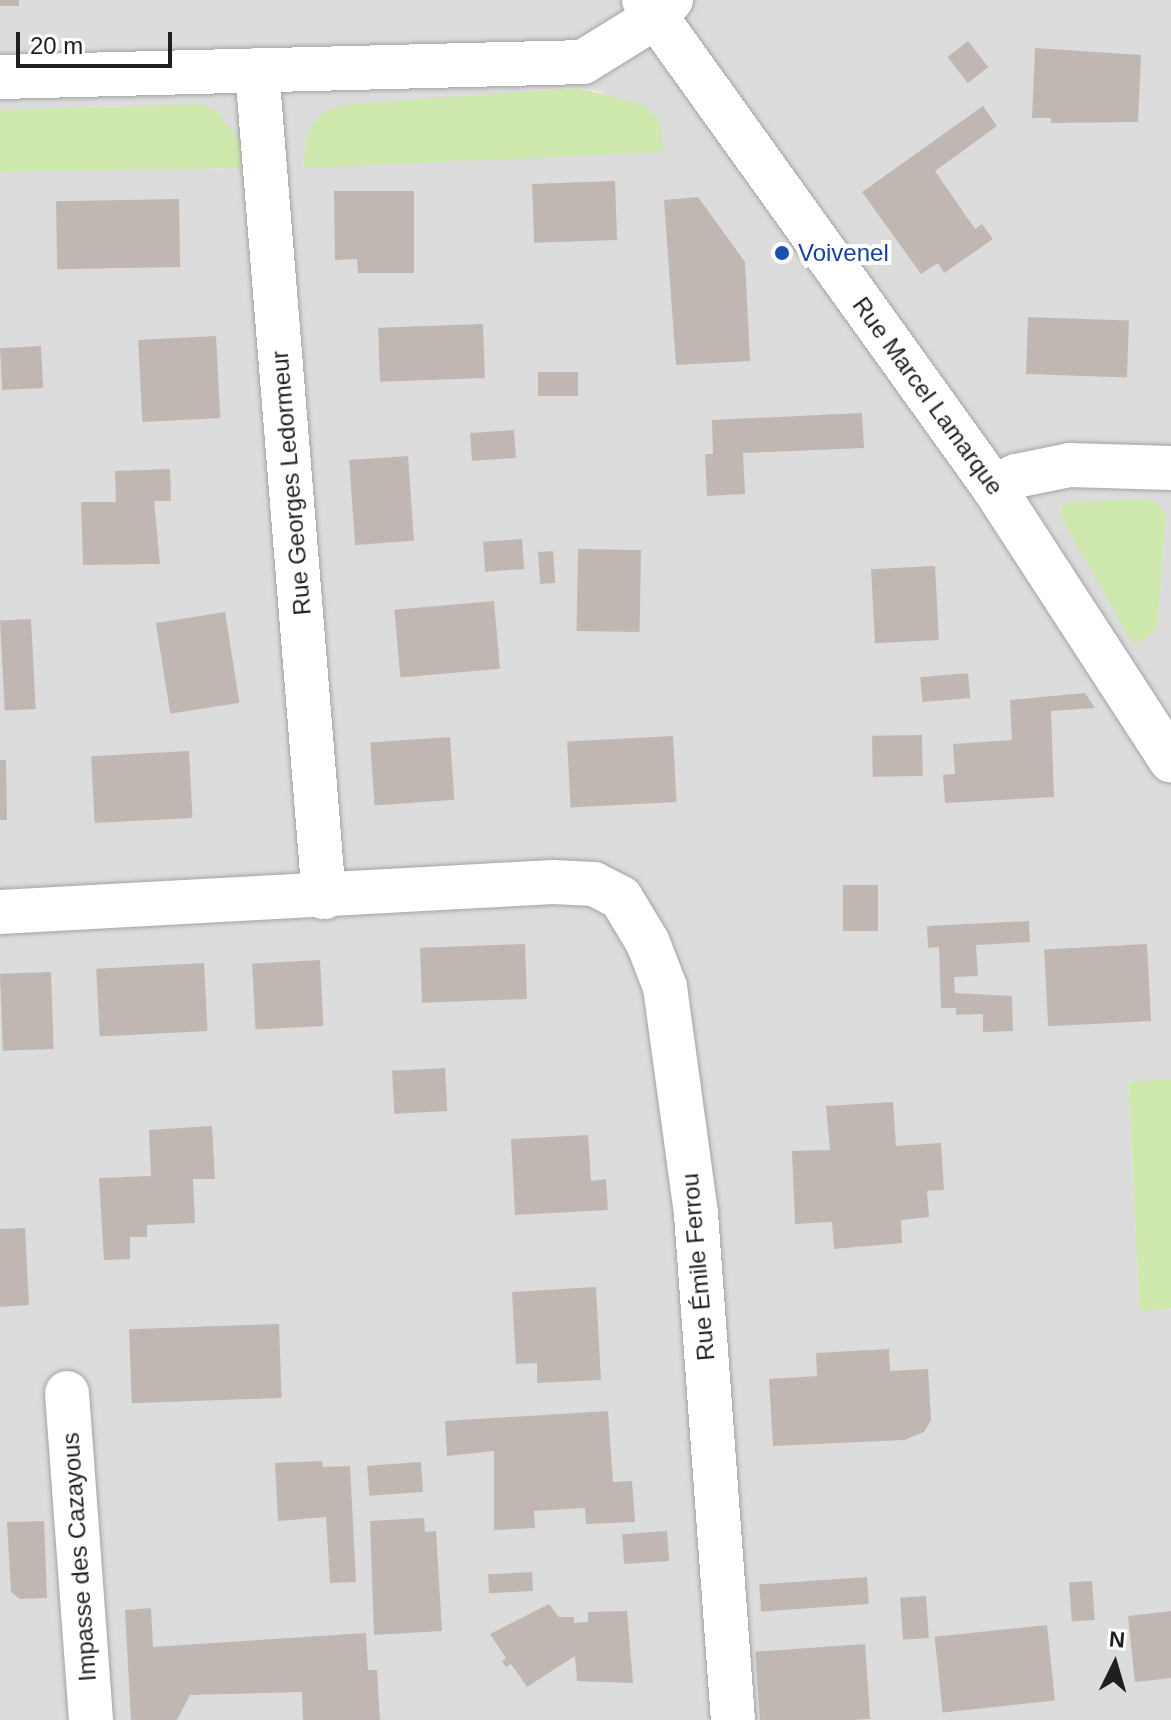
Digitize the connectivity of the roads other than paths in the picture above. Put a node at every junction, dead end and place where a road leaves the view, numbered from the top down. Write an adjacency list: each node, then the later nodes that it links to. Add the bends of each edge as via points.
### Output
1 (657, 6): 2 (street, via 583,62); 5 (street, Rue Marcel Lamarque)
2 (257, 70): 3 (street); 8 (street, Rue Georges Ledormeur)
3 (0, 77)
4 (1171, 468): 5 (street, via 1070,465 1016,476)
5 (994, 488): 6 (street, Rue Marcel Lamarque)
6 (1159, 708): 7 (street, Rue Marcel Lamarque)
7 (1171, 761)
8 (324, 897): 9 (street); 12 (street, Rue Émile Ferrou, via 594,884 621,898 648,943 665,987 696,1214)
9 (0, 912)
10 (67, 1393): 11 (street, Impasse des Cazayous)
11 (91, 1720)
12 (733, 1720)

